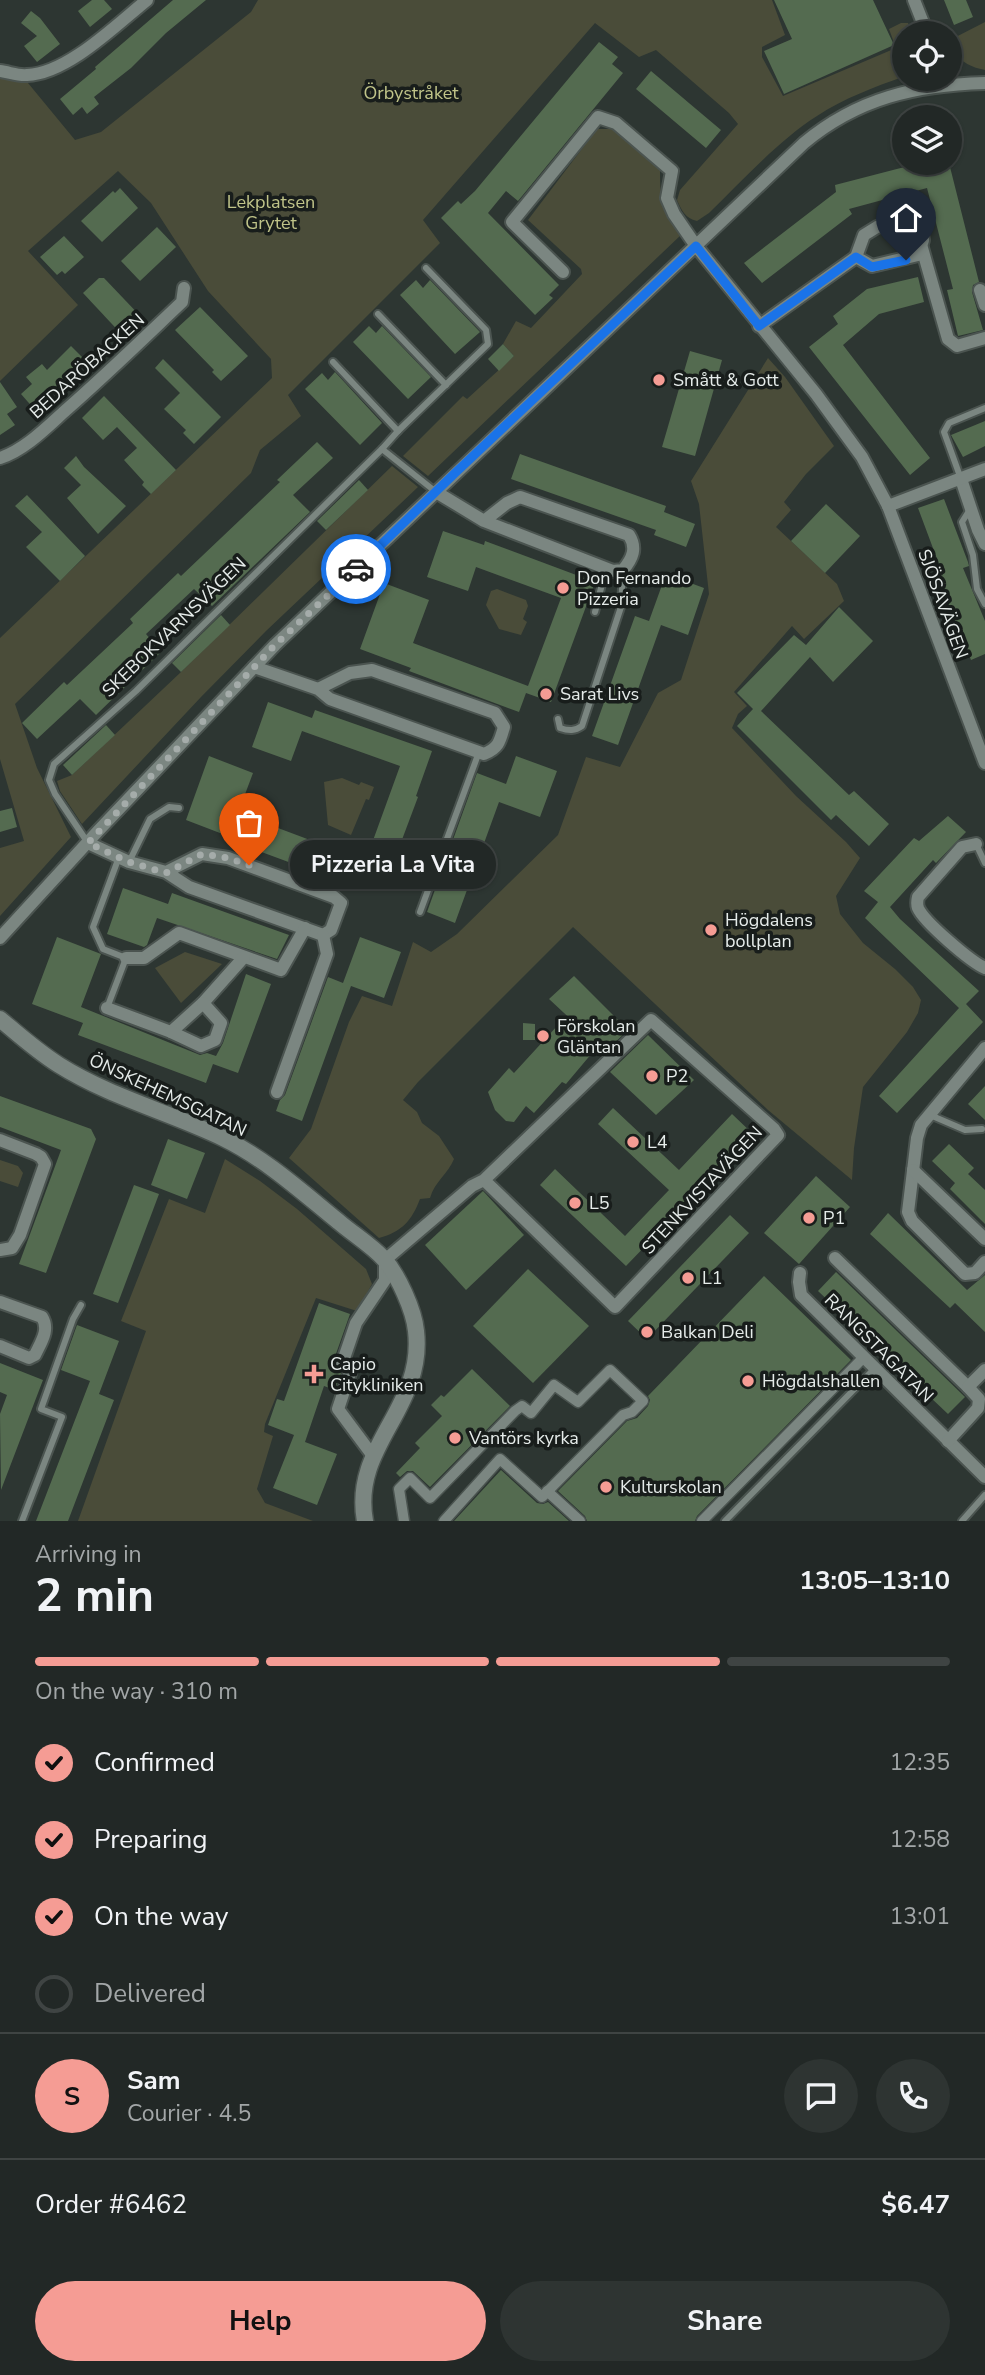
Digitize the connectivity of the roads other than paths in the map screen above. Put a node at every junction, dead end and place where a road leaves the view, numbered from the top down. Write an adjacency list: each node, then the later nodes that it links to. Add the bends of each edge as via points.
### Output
1 (147, 0): 4 (street, via 67,63 25,76)
2 (914, 0): 3 (street)
3 (922, 21)
4 (0, 71)
5 (962, 82): 6 (street)
6 (985, 83)
7 (912, 91): 8 (street, via 861,105 820,130)
8 (696, 246): 12 (street, via 667,198 672,171 616,123 598,117 512,222); 17 (street, SJÖSAVÄGEN); 27 (street)
9 (922, 248): 10 (street, via 906,260 872,267); 10 (street, via 921,230 915,221 904,218 864,235); 18 (street, via 948,339 957,346)
10 (856, 257): 17 (street)
11 (426, 268): 20 (lane, SKEBOKVARNSVÄGEN, via 486,330 488,344)
12 (564, 272)
13 (184, 288): 24 (street, BEDARÖBACKEN, via 183,302 85,394 43,431)
14 (980, 289): 15 (street)
15 (985, 305)
16 (378, 314): 20 (lane)
17 (759, 326): 28 (street, SJÖSAVÄGEN, via 862,457)
18 (985, 338)
19 (333, 362): 22 (lane)
20 (446, 385): 22 (lane, SKEBOKVARNSVÄGEN)
21 (985, 408): 26 (lane, via 949,423 944,432)
22 (398, 431): 23 (lane, SKEBOKVARNSVÄGEN)
23 (382, 449): 27 (lane); 42 (lane, SKEBOKVARNSVÄGEN, via 136,691 54,764 49,780 55,794)
24 (0, 458)
25 (985, 469): 26 (street)
26 (961, 479): 28 (street); 29 (street)
27 (436, 492): 30 (street); 36 (street)
28 (888, 506): 40 (street, SJÖSAVÄGEN)
29 (976, 511): 31 (street); 34 (lane, via 962,522 973,555 977,589)
30 (484, 522): 32 (street); 33 (street, via 520,498 629,535 635,544)
31 (985, 544)
32 (607, 568): 33 (street); 35 (lane)
33 (624, 570): 38 (lane, via 621,607 582,726 568,731)
34 (985, 604)
35 (595, 612)
36 (254, 667): 37 (street); 42 (street)
37 (318, 689): 39 (street, via 330,699); 39 (street, via 350,673 373,670 495,713 504,726 500,742 494,750)
38 (558, 719)
39 (480, 752): 47 (lane)
40 (984, 755)
41 (179, 808): 44 (lane, via 169,807 150,819)
42 (88, 843): 44 (street); 50 (street)
43 (976, 844): 45 (lane); 53 (street, via 962,847 918,897 917,907)
44 (124, 860): 46 (street); 52 (lane, via 93,927 103,949)
45 (985, 863)
46 (166, 873): 48 (street, via 189,887); 49 (street, via 202,854 228,858 334,897 341,903 340,910 331,930)
47 (420, 912)
48 (305, 928): 49 (street); 51 (street, via 281,970)
49 (323, 934): 59 (street, via 327,954)
50 (0, 938)
51 (244, 957): 52 (street, via 179,933 144,958); 54 (street)
52 (126, 958): 55 (lane)
53 (985, 968)
54 (203, 1003): 57 (street); 57 (street, via 221,1023 215,1040 201,1046)
55 (107, 1008): 57 (street)
56 (0, 1019): 68 (street, ÖNSKEHEMSGATAN, via 58,1065 251,1154)
57 (171, 1032)
58 (985, 1048): 60 (street)
59 (277, 1092)
60 (929, 1115): 61 (lane, via 965,1129); 63 (street, via 916,1138)
61 (982, 1129)
62 (0, 1140): 66 (street, via 36,1154 45,1164 20,1234 12,1248)
63 (913, 1170): 65 (street); 69 (street, via 908,1212 912,1221 965,1274 975,1273)
64 (484, 1180): 64 (street, STENKVISTAVÄGEN, via 651,1020 778,1135 615,1307); 68 (street)
65 (985, 1238)
66 (1, 1252)
67 (835, 1258): 77 (street, RANGSTAGATAN)
68 (385, 1260): 79 (street, ÖNSKEHEMSGATAN, via 411,1311 417,1352 407,1393); 79 (street, via 385,1280 356,1323 342,1364 352,1367 338,1409)
69 (985, 1262)
70 (800, 1273): 74 (street, RANGSTAGATAN, via 801,1295)
71 (0, 1302): 73 (street, via 42,1317 46,1324 35,1355 29,1358)
72 (81, 1306): 84 (lane, via 41,1409 62,1417)
73 (0, 1346)
74 (863, 1358): 75 (street, RANGSTAGATAN); 83 (street)
75 (874, 1369): 78 (street, RANGSTAGATAN); 89 (lane)
76 (985, 1370): 77 (street)
77 (968, 1387): 78 (street, via 979,1399 978,1408)
78 (948, 1441): 80 (street, RANGSTAGATAN)
79 (373, 1456): 85 (street, ÖNSKEHEMSGATAN, via 363,1493)
80 (985, 1477)
81 (547, 1491): 86 (street, via 643,1401 610,1370 578,1402 554,1385 531,1413 522,1406 430,1498 410,1478 399,1489); 87 (street, via 542,1497 500,1459); 88 (street)
82 (985, 1495): 90 (lane)
83 (704, 1520)
84 (22, 1521)
85 (365, 1521)
86 (404, 1521)
87 (444, 1521)
88 (580, 1521)
89 (725, 1521)
90 (962, 1521)

